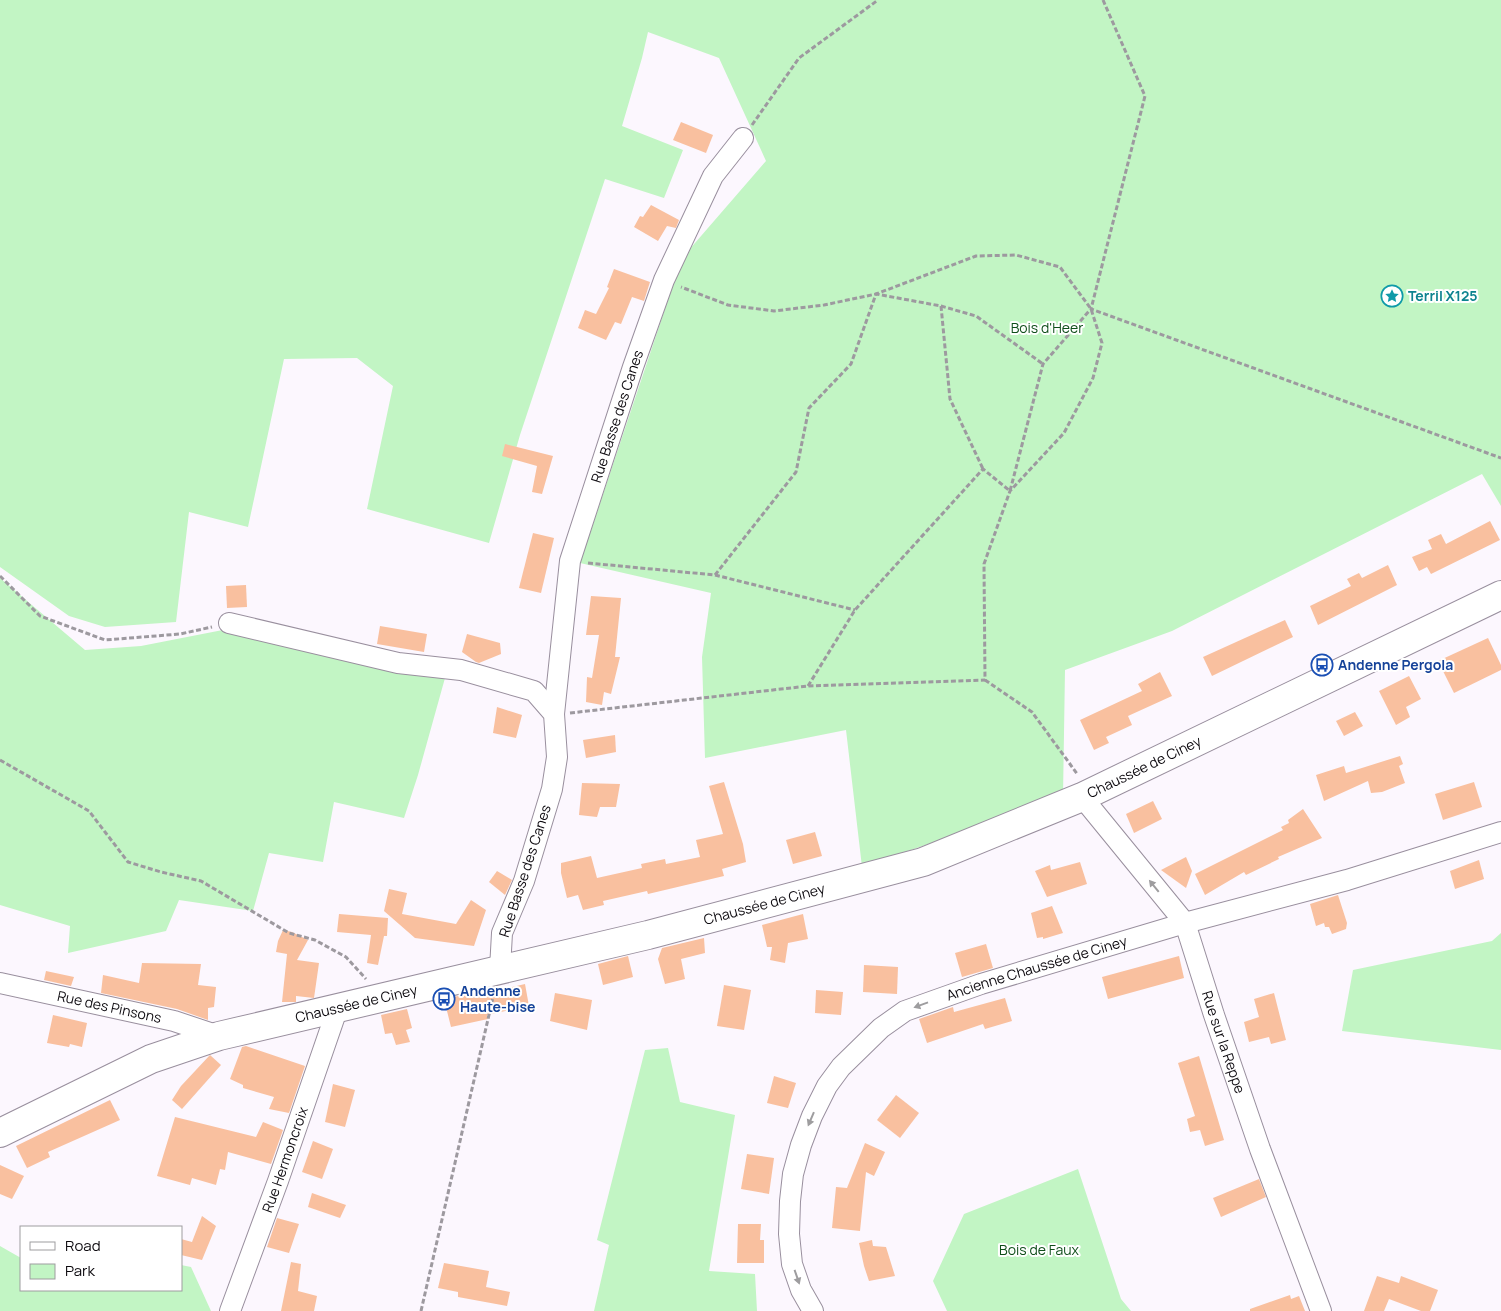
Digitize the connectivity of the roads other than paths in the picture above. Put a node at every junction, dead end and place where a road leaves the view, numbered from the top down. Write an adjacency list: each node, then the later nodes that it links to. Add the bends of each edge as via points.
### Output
1 (744, 138): 4 (street, Rue Basse des Canes, via 713,176 664,280 633,366 570,561)
2 (1501, 595): 5 (main road, Chaussée de Ciney)
3 (228, 623): 4 (street, via 398,663 461,670 534,690)
4 (554, 714): 8 (street, Rue Basse des Canes, via 558,757 552,789 524,881 502,933)
5 (1087, 795): 7 (street, Rue sur la Reppe, one-way to 5); 8 (main road, Chaussée de Ciney, via 923,862 648,935)
6 (1501, 832): 7 (street, Ancienne Chaussée de Ciney, via 1348,880)
7 (1185, 923): 14 (street, Ancienne Chaussée de Ciney, one-way to 14, via 981,984 905,1011 881,1028 841,1067 812,1116 794,1174 790,1201 792,1264); 15 (street, Rue sur la Reppe, via 1260,1149)
8 (500, 969): 10 (main road, Chaussée de Ciney)
9 (0, 983): 11 (street, Rue des Pinsons, via 174,1021)
10 (338, 1007): 11 (main road, Chaussée de Ciney); 13 (street, Rue Hermoncroix)
11 (219, 1036): 12 (main road, Chaussée de Ciney, via 151,1059)
12 (0, 1133)
13 (230, 1311)
14 (813, 1311)
15 (1321, 1311)

